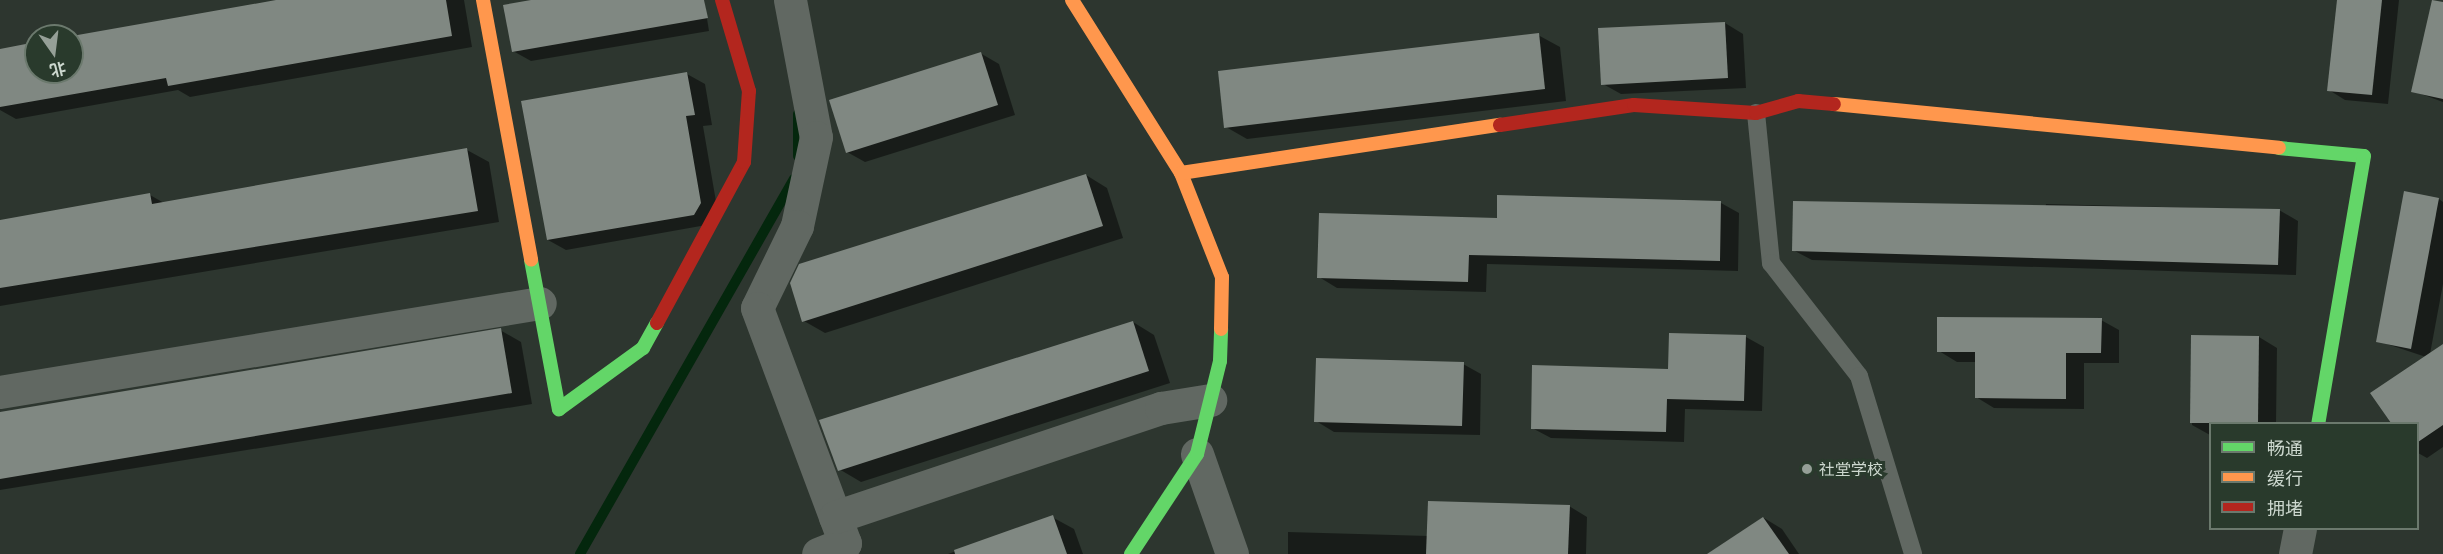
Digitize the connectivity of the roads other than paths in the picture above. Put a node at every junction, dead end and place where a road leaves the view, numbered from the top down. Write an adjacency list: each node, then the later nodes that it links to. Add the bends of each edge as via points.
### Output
1 (483, 0): 7 (street)
2 (722, 0): 7 (street, via 749,91 744,162 643,348 559,409)
3 (790, 0): 12 (street, via 816,137 797,226 757,308)
4 (1072, 0): 6 (street)
5 (1756, 113): 6 (street, via 1634,105); 10 (street, via 1798,101 2364,156); 17 (lane, via 1771,263 1859,376)
6 (1181, 173): 9 (street, via 1222,277 1220,361)
7 (540, 303): 8 (street)
8 (0, 392)
9 (1210, 400): 11 (street); 12 (street, via 1161,408)
10 (2318, 422)
11 (1197, 454): 15 (street); 16 (street)
12 (835, 517): 14 (street, via 845,543)
13 (2300, 530): 18 (street)
14 (818, 554)
15 (1131, 554)
16 (1232, 554)
17 (1913, 554)
18 (2295, 554)

